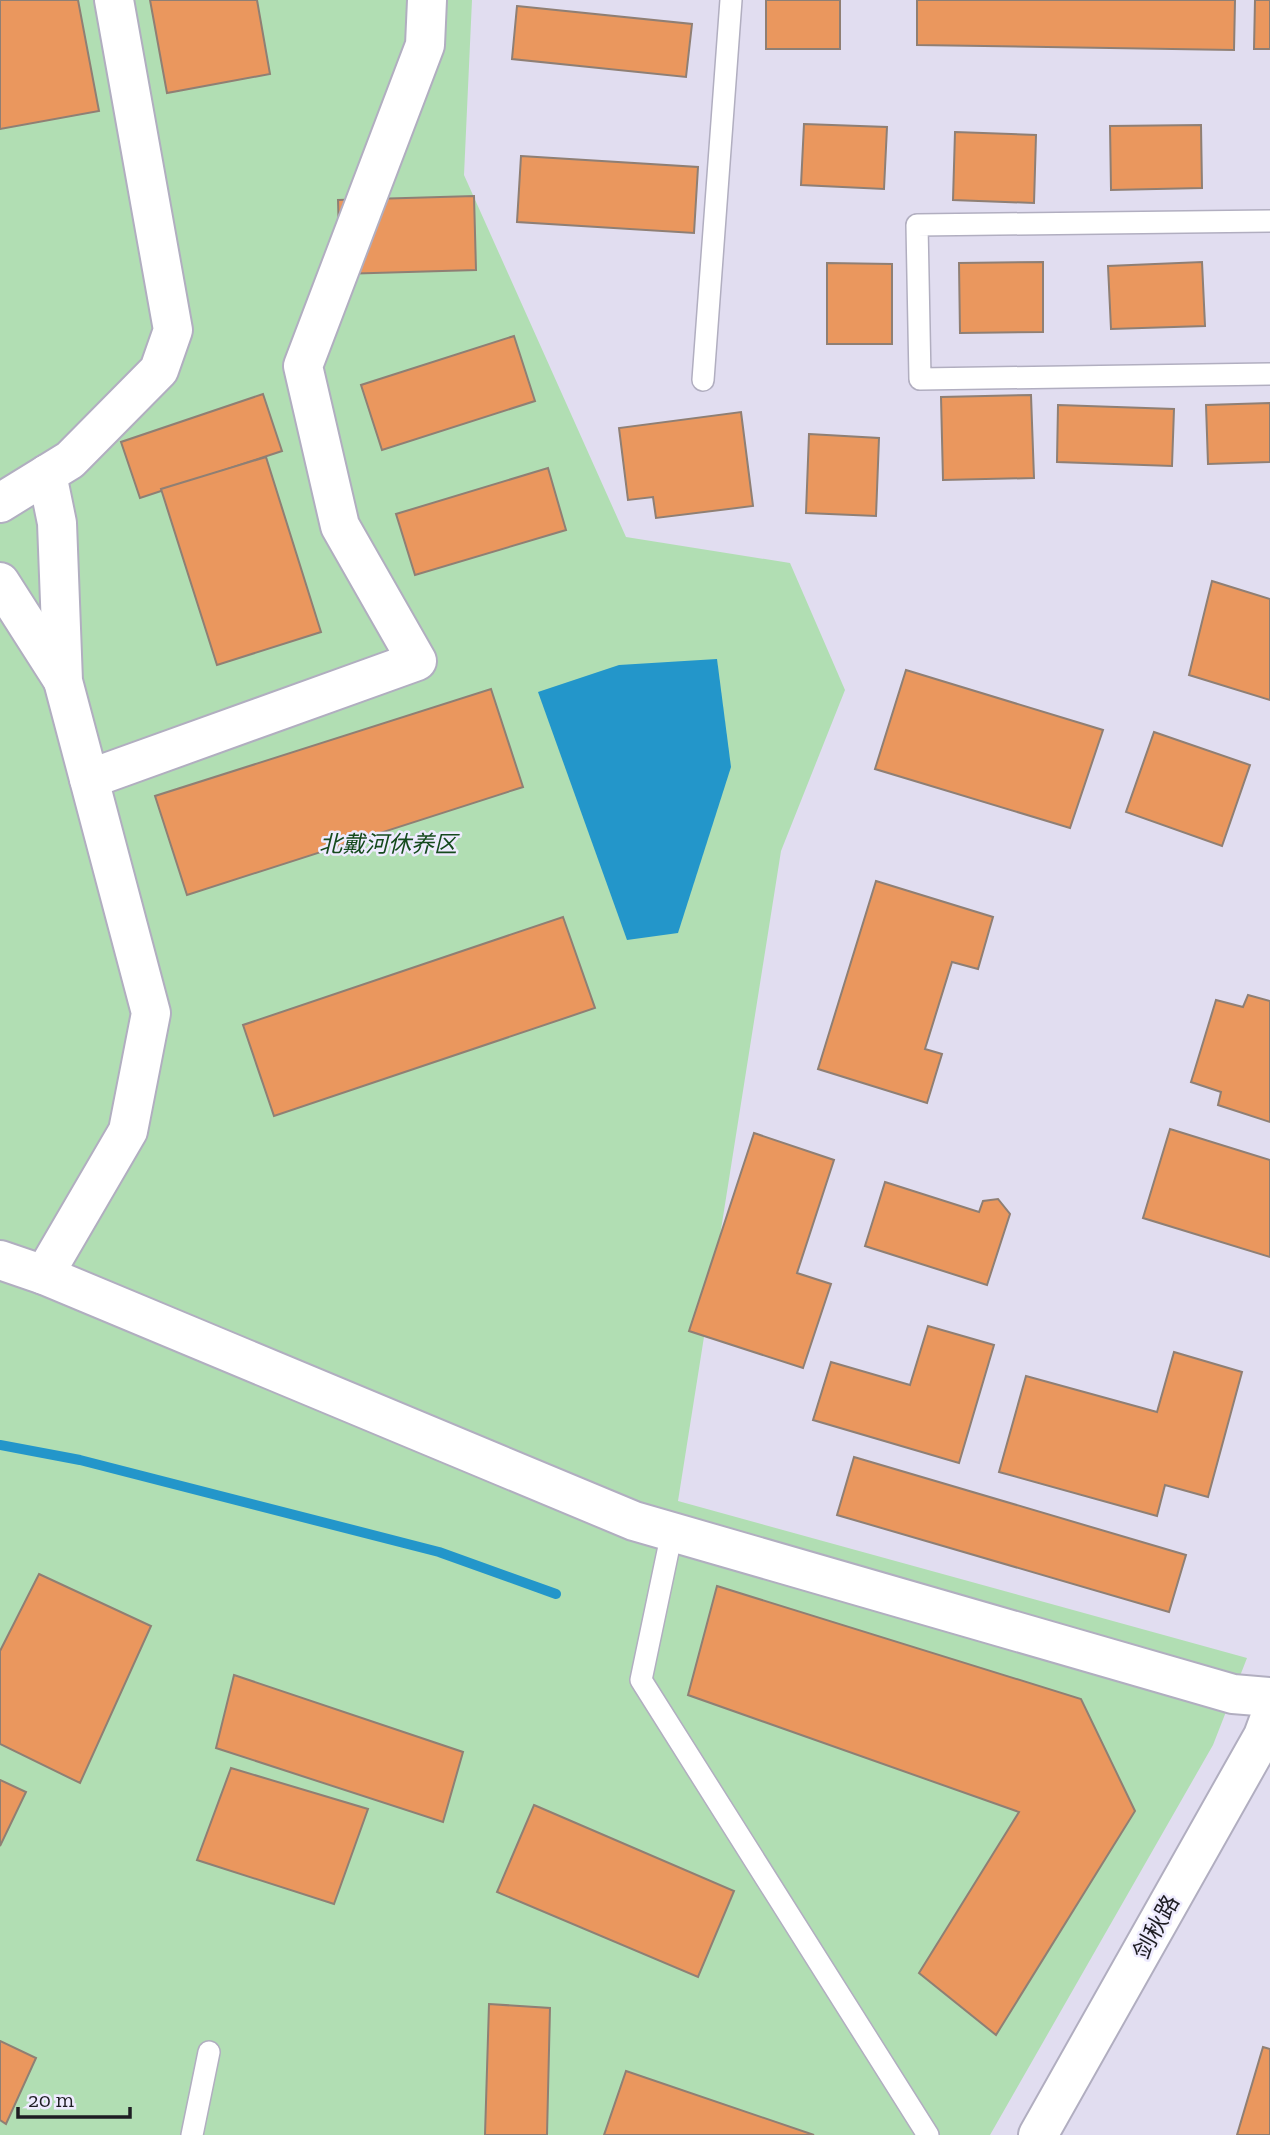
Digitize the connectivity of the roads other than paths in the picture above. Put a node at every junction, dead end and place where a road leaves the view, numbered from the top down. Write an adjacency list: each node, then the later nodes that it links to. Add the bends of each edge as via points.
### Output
1 (114, 0): 7 (street, via 173,330 159,370 70,460)
2 (427, 0): 11 (street, via 425,45 303,366 340,526 417,661)
3 (731, 0): 6 (lane)
4 (1270, 220): 5 (lane, via 917,225 920,379)
5 (1270, 374)
6 (703, 380)
7 (47, 474): 8 (street); 10 (street, via 57,523)
8 (0, 503)
9 (0, 582): 10 (street)
10 (63, 681): 11 (street)
11 (89, 779): 13 (street, via 152,1013 128,1131)
12 (0, 1260): 13 (street)
13 (44, 1275): 14 (street, via 634,1521)
14 (672, 1532): 15 (street, via 1233,1694); 19 (lane, via 640,1680)
15 (1270, 1697)
16 (1270, 1717): 20 (street, 剑秋路)
17 (209, 2052): 18 (lane)
18 (192, 2135)
19 (928, 2135)
20 (1038, 2135)

